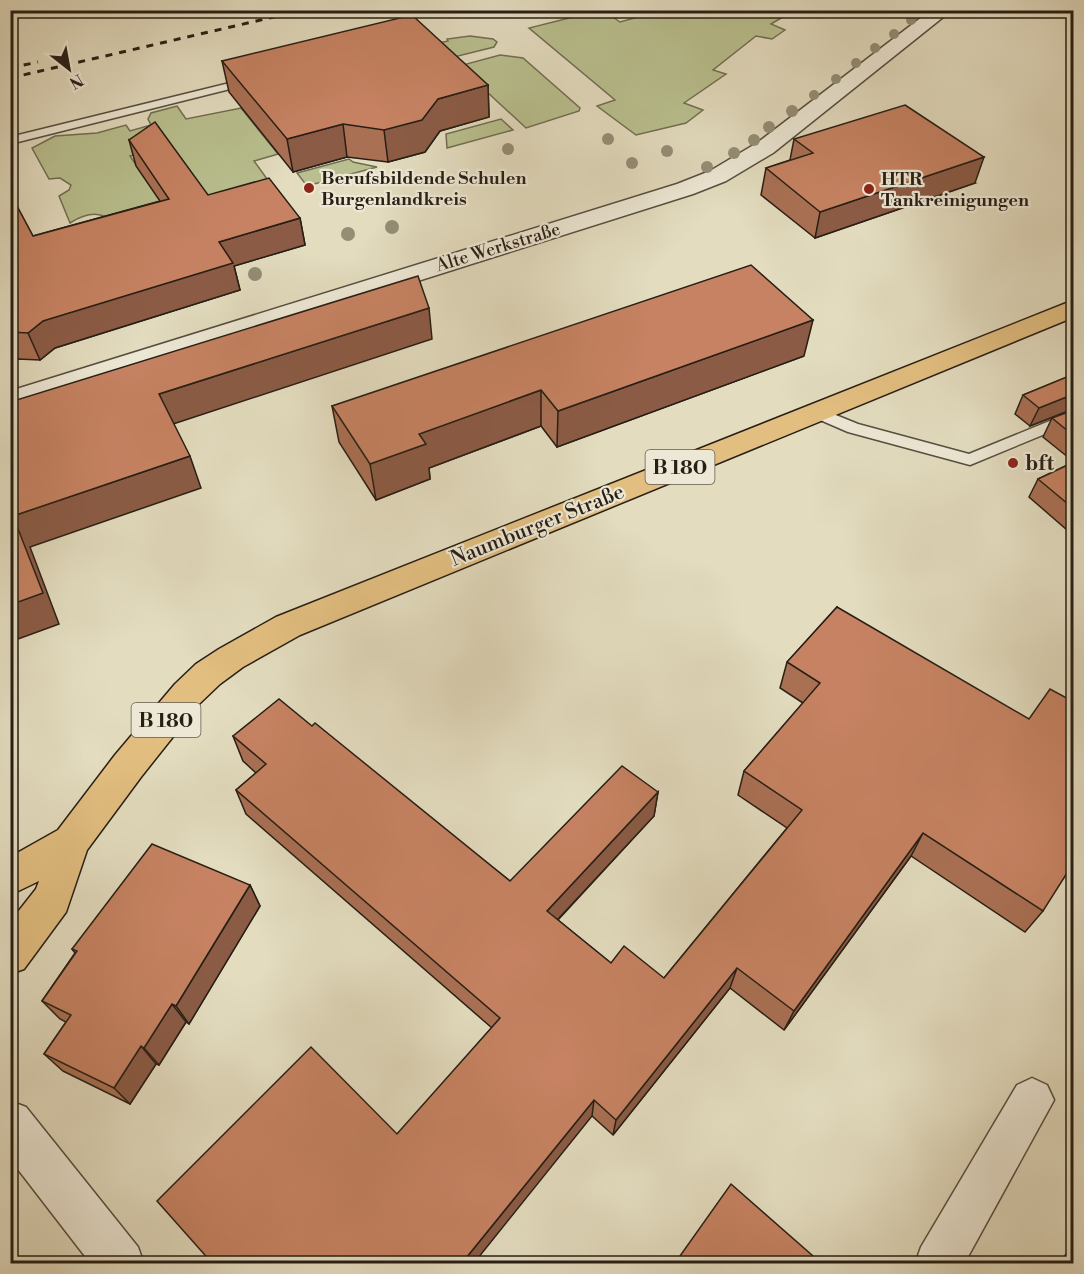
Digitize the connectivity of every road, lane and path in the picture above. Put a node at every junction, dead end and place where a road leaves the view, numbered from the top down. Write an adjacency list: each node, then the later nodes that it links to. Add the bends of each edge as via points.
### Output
1 (943, 10): 5 (street, Alte Werkstraße, via 765,148 718,176)
2 (264, 77): 3 (lane)
3 (10, 141)
4 (1074, 308): 6 (main road, Naumburger Straße / B 180)
5 (10, 401)
6 (816, 412): 7 (lane, via 853,428 970,460); 8 (main road, Naumburger Straße / B 180, via 288,626 254,644 187,694)
7 (1074, 416)
8 (71, 842): 9 (main road, Naumburger Straße / B 180); 10 (main road, Naumburger Straße / B 180, via 52,899)
9 (10, 878)
10 (10, 955)
11 (1032, 1100): 14 (street)
12 (10, 1123): 13 (street)
13 (122, 1263)
14 (938, 1263)

